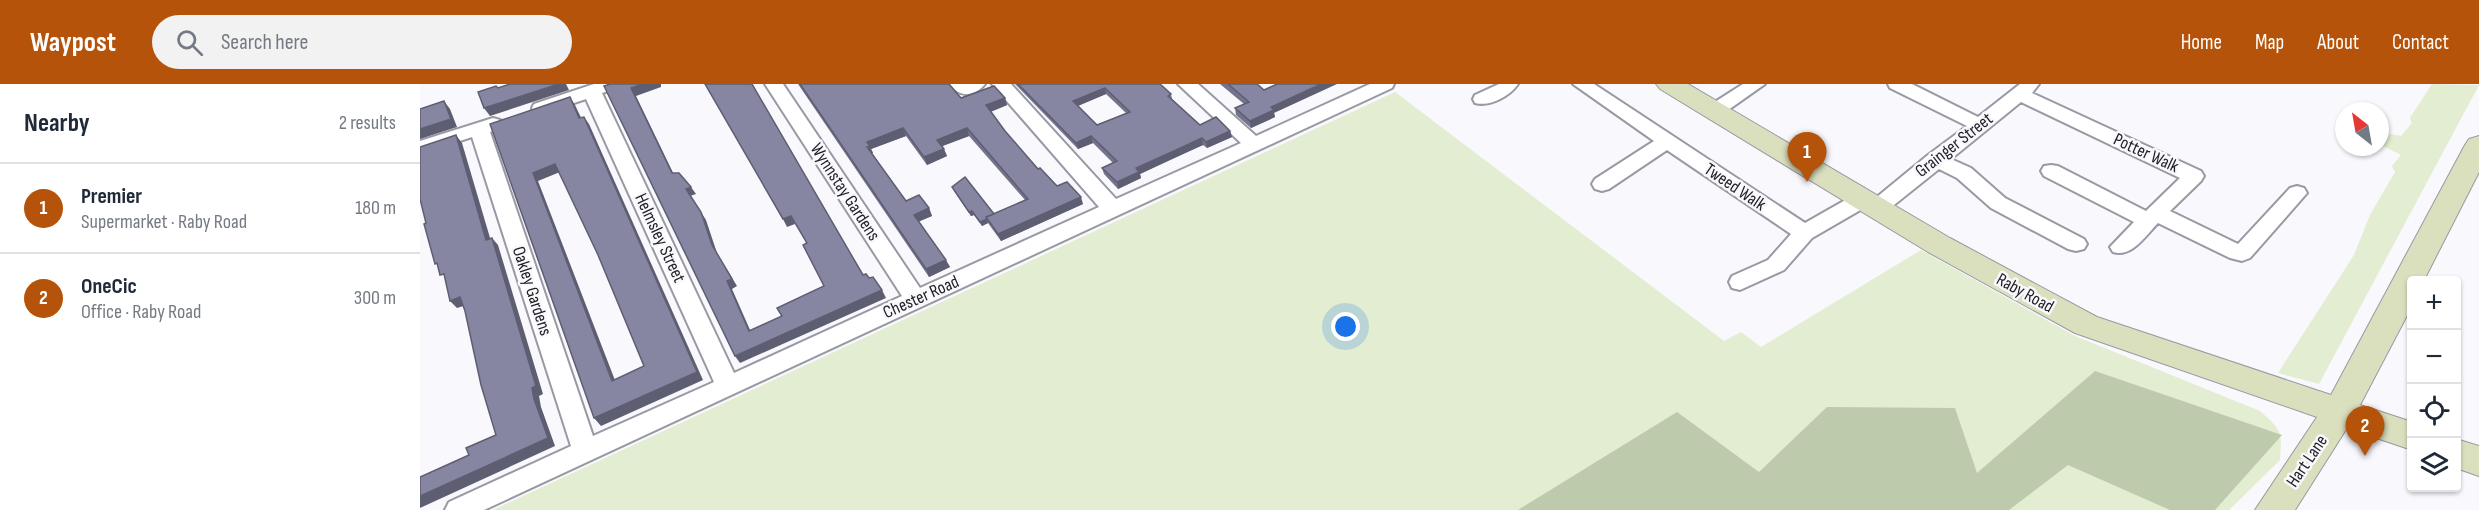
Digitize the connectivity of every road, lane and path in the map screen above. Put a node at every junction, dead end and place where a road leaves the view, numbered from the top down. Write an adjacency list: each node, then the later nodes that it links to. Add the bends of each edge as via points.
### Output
1 (612, 84): 12 (street)
2 (774, 84): 32 (street, Wynnstay Gardens)
3 (1001, 84): 26 (street)
4 (1187, 84): 18 (street)
5 (1385, 84): 18 (street, Chester Road)
6 (1509, 84): 13 (street)
7 (1582, 84): 17 (street, Tweed Walk)
8 (1669, 84): 14 (street, Raby Road)
9 (1756, 84): 14 (street)
10 (1897, 84): 15 (street)
11 (2026, 89): 15 (street, Grainger Street); 27 (street, Potter Walk, via 2194,176)
12 (592, 91): 16 (street); 33 (street, Helmsley Street)
13 (1482, 99)
14 (1714, 111): 25 (street, Raby Road)
15 (1980, 125): 21 (street, Grainger Street)
16 (478, 129): 20 (street); 36 (street, Oakley Gardens)
17 (1667, 141): 23 (street); 28 (street, Tweed Walk)
18 (1254, 144): 26 (street, Chester Road)
19 (2479, 144): 34 (street, Hart Lane)
20 (420, 148)
21 (1935, 159): 25 (street, Grainger Street); 29 (street, via 1964,173 1998,203)
22 (2051, 171): 27 (street)
23 (1602, 184)
24 (2297, 193): 27 (street, via 2242,253)
25 (1870, 204): 28 (street, Grainger Street); 34 (street, Raby Road, via 2086,325)
26 (1113, 209): 32 (street, Chester Road)
27 (2152, 217): 30 (street)
28 (1804, 233): 31 (street, Grainger Street, via 1776,265)
29 (2076, 244)
30 (2121, 247)
31 (1740, 282)
32 (916, 299): 33 (street, Chester Road)
33 (728, 386): 36 (street, Chester Road)
34 (2339, 412): 35 (street, Raby Road); 40 (street, Hart Lane)
35 (2407, 434)
36 (586, 452): 39 (street, Chester Road)
37 (2461, 454): 38 (street)
38 (2479, 461)
39 (458, 510)
40 (2274, 510)

